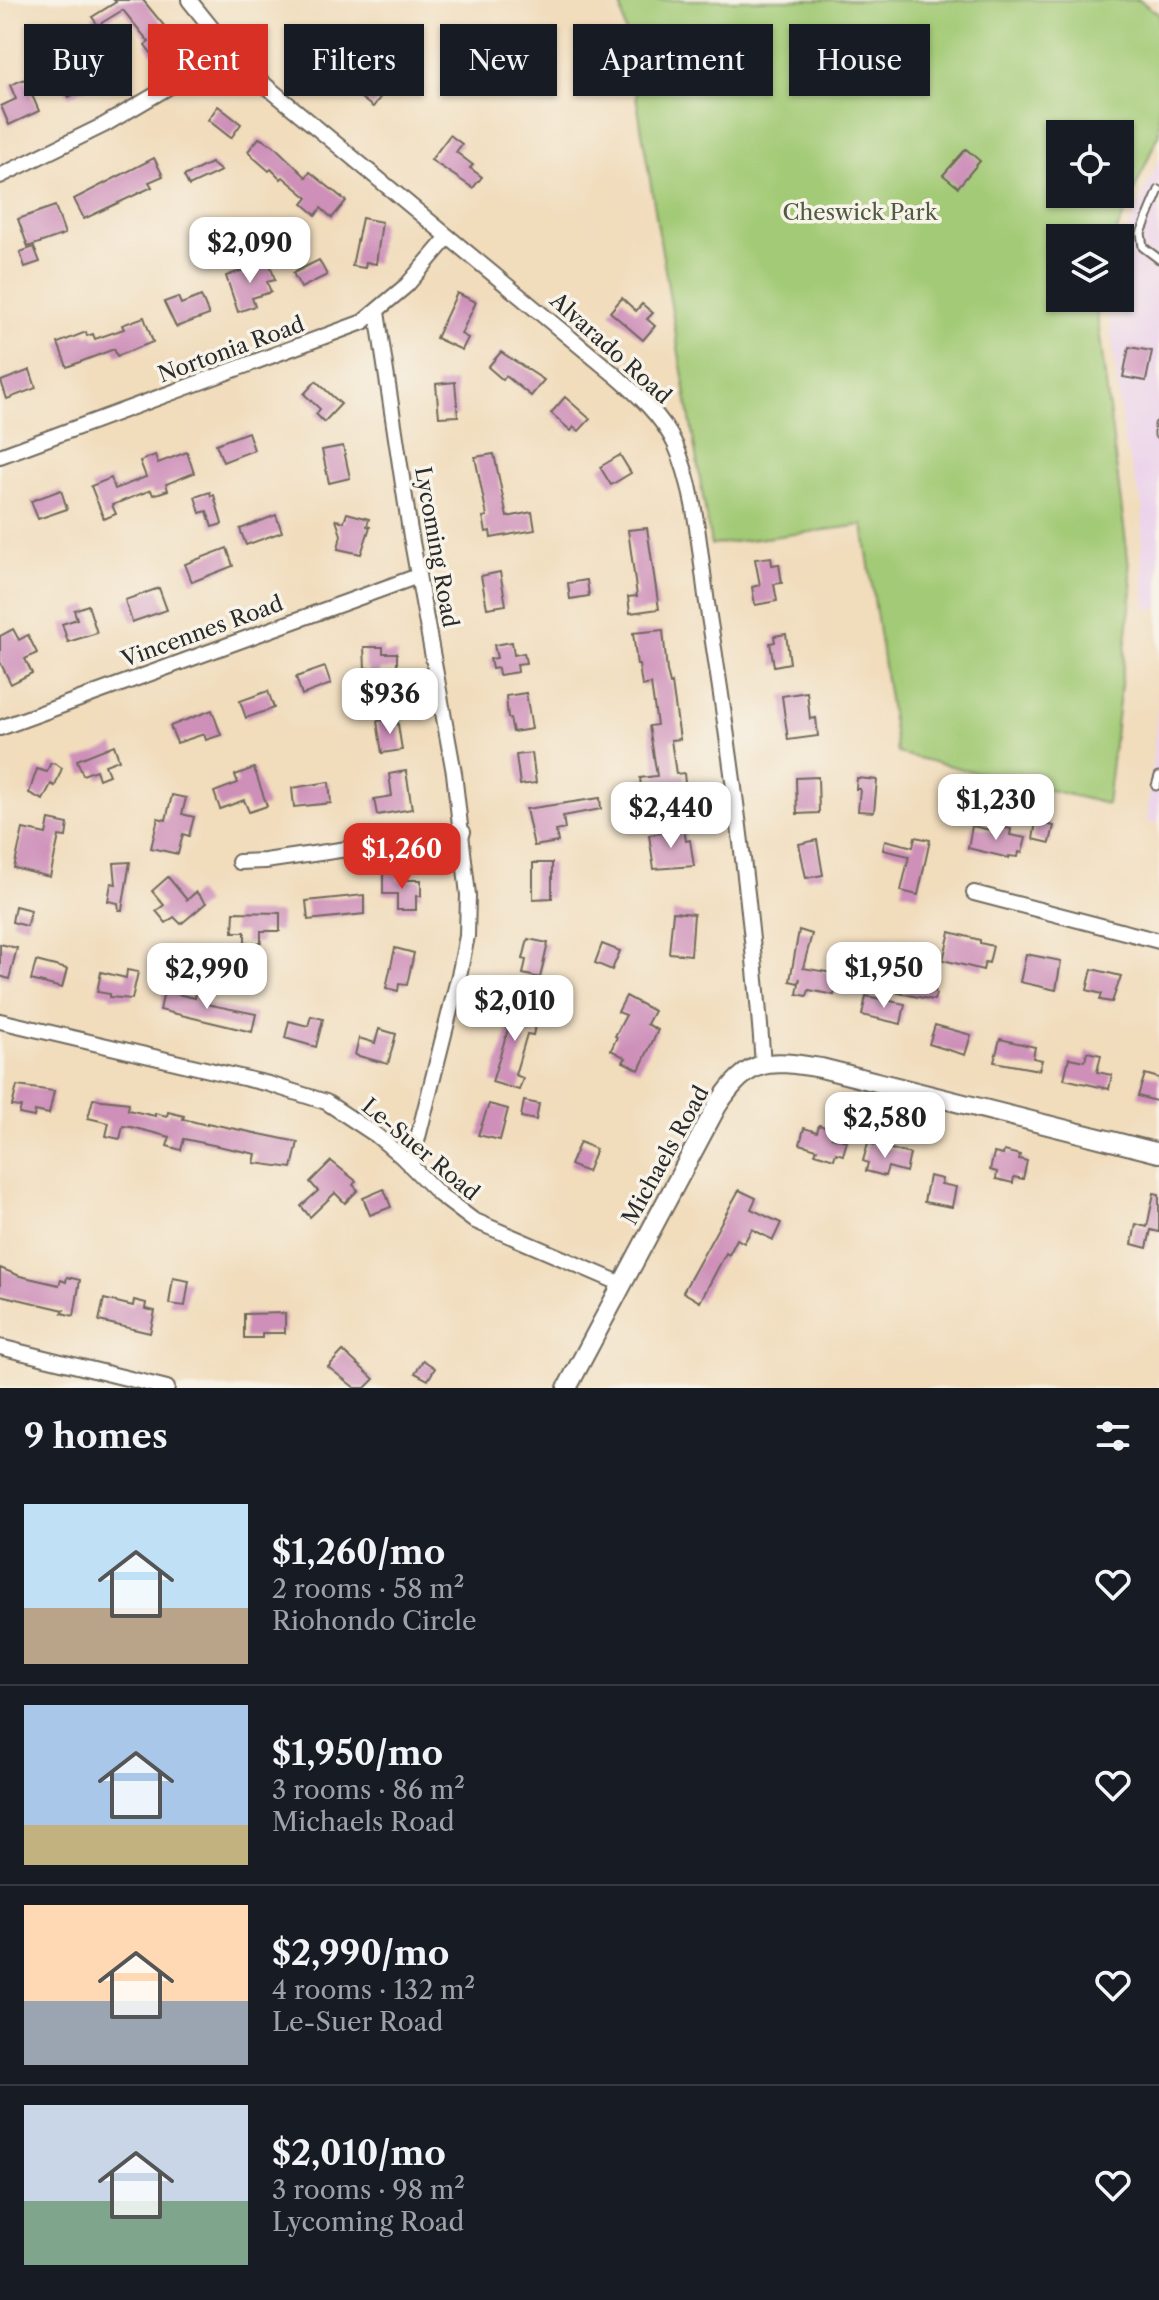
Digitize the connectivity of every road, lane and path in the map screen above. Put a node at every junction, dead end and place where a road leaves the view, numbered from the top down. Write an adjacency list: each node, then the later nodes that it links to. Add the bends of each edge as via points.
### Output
1 (189, 0): 2 (street, Alvarado Road)
2 (208, 24)
3 (268, 86): 7 (street, Alvarado Road)
4 (153, 96): 5 (street)
5 (0, 176)
6 (1159, 190): 8 (lane, via 1141,233 1143,247)
7 (448, 237): 9 (street, Nortonia Road); 22 (street, Alvarado Road, via 646,403 683,463 724,710)
8 (1159, 259)
9 (377, 312): 12 (street, Nortonia Road, via 289,351); 13 (street, Lycoming Road)
10 (1159, 425): 11 (lane)
11 (1159, 435)
12 (0, 456)
13 (418, 576): 14 (street, Vincennes Road); 17 (street, Lycoming Road)
14 (0, 728)
15 (1159, 776): 16 (lane)
16 (1156, 786)
17 (463, 832): 18 (street); 24 (street, Lycoming Road, via 467,936)
18 (239, 862)
19 (974, 893): 20 (street)
20 (1158, 941)
21 (0, 1021): 24 (street, Le-Suer Road, via 306,1094 376,1135)
22 (763, 1064): 23 (street, via 821,1068); 25 (street, Michaels Road, via 744,1073 717,1106)
23 (1159, 1153)
24 (411, 1165): 25 (street, Le-Suer Road, via 473,1220)
25 (622, 1284): 28 (street, Michaels Road)
26 (0, 1347): 27 (street)
27 (167, 1388)
28 (567, 1388)

